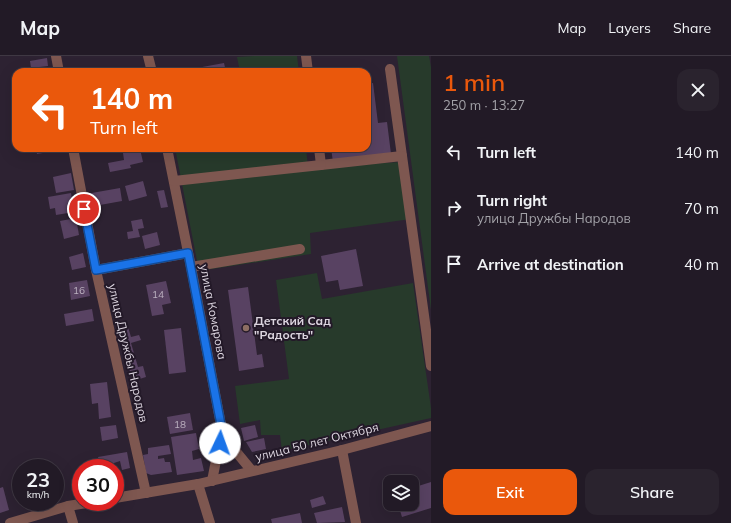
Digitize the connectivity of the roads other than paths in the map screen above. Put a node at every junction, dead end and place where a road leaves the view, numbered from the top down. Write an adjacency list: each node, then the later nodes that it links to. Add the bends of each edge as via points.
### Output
1 (56, 56): 4 (street)
2 (148, 56): 5 (street)
3 (306, 56): 6 (street)
4 (58, 68)
5 (151, 68)
6 (308, 68)
7 (390, 69): 11 (street)
8 (74, 152): 17 (street, улица Дружбы Народов)
9 (168, 152): 13 (street, улица Комарова)
10 (319, 152): 12 (street)
11 (402, 156): 12 (street); 18 (street)
12 (321, 165): 13 (street)
13 (174, 181): 15 (street, улица Комарова)
14 (300, 249): 16 (street)
15 (188, 253): 16 (street, улица Комарова); 17 (street)
16 (191, 267): 20 (street, улица Комарова)
17 (96, 270): 25 (street, улица Дружбы Народов)
18 (431, 366)
19 (431, 426): 21 (street, улица 50 лет Октября)
20 (222, 430): 22 (street); 23 (street, улица Комарова)
21 (342, 450): 22 (street, улица 50 лет Октября); 32 (street)
22 (252, 471): 23 (street, улица 50 лет Октября)
23 (212, 481): 24 (street, улица 50 лет Октября)
24 (198, 484): 25 (street, улица 50 лет Октября); 31 (street)
25 (146, 493): 26 (street, улица 50 лет Октября)
26 (124, 497)
27 (72, 505): 28 (street)
28 (68, 506): 29 (street); 30 (street)
29 (10, 523)
30 (73, 523)
31 (210, 523)
32 (356, 523)

